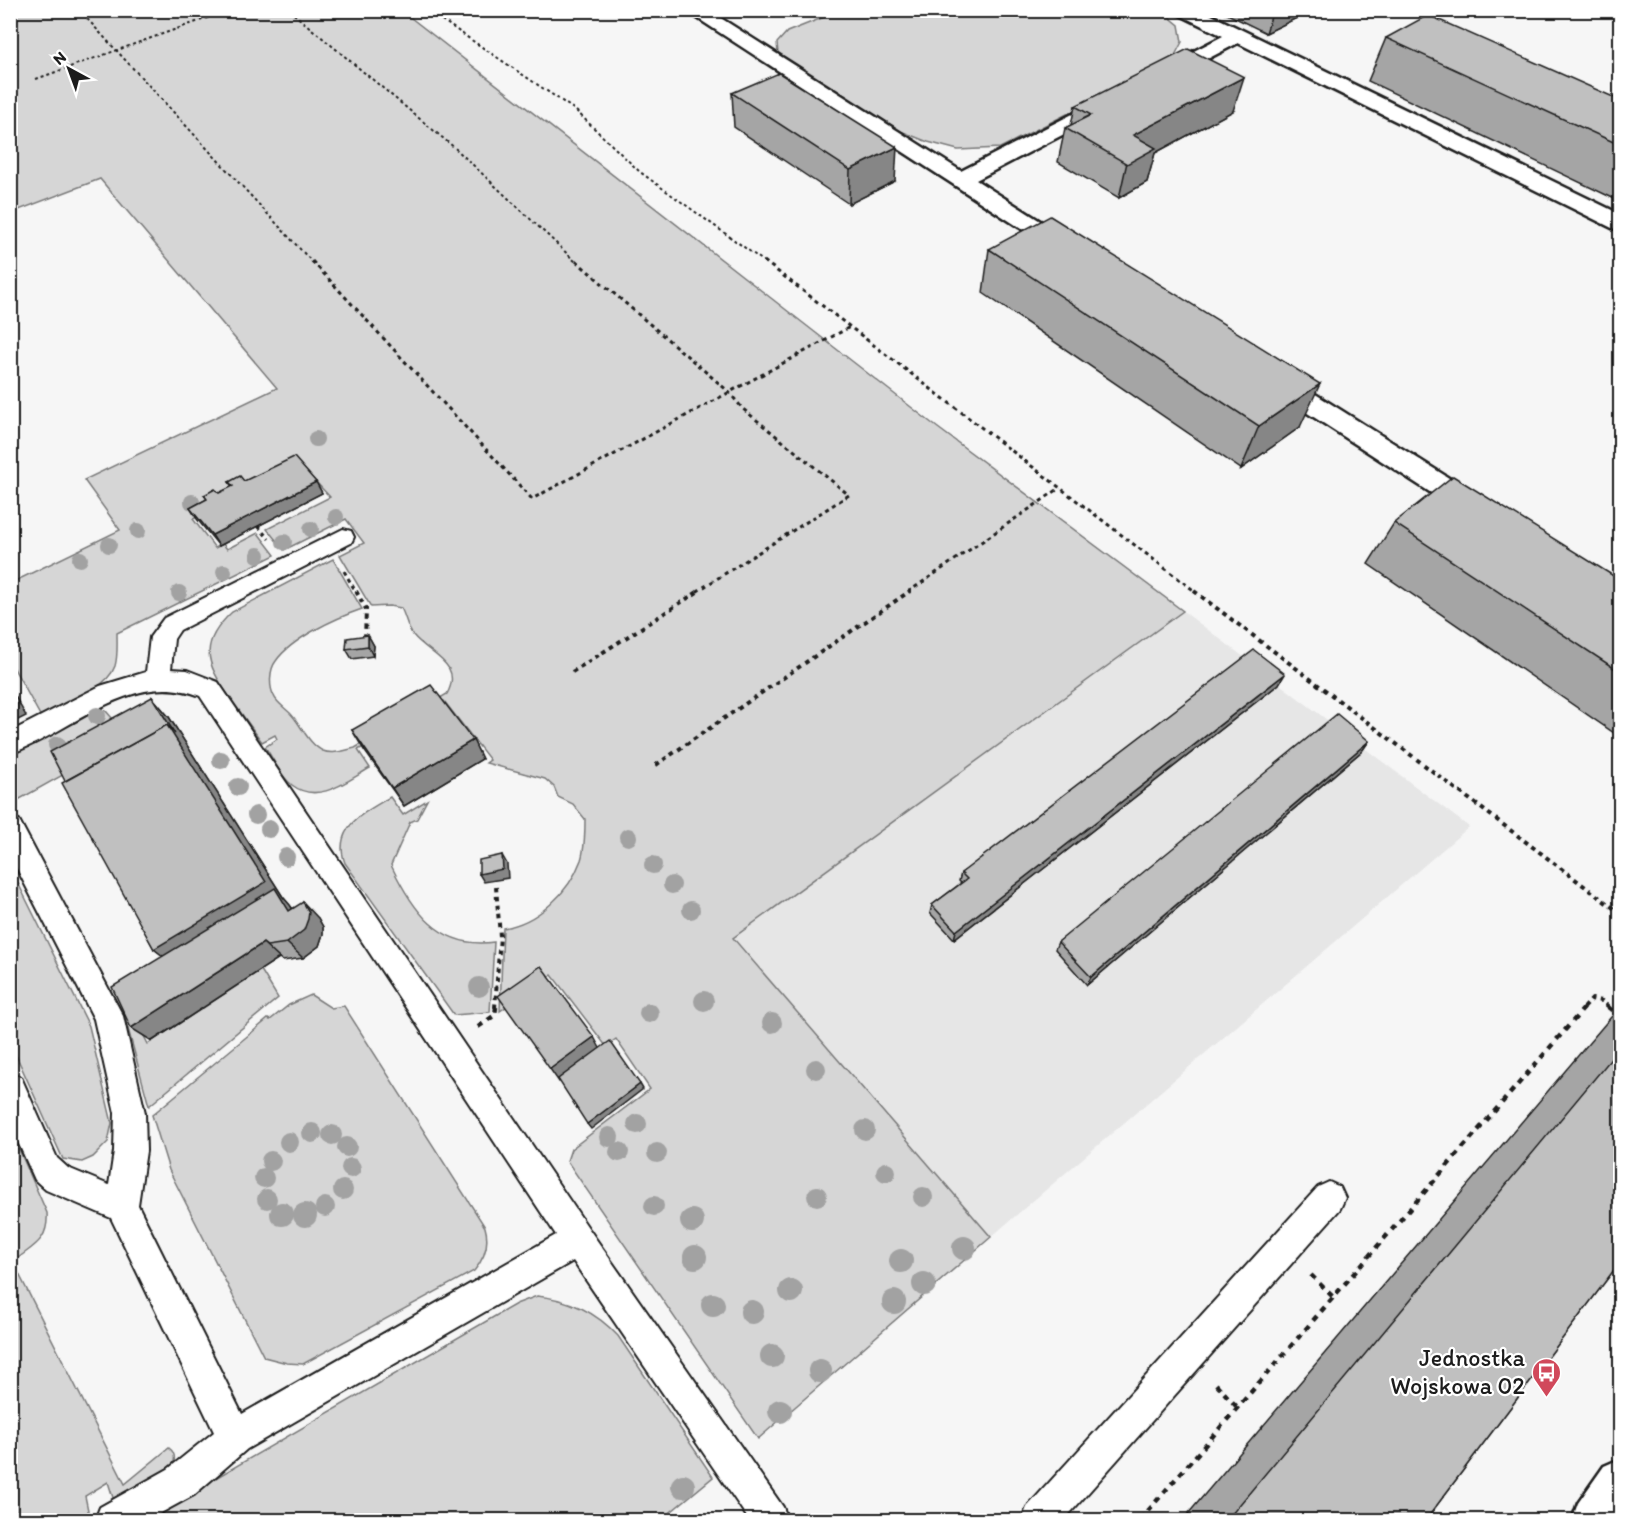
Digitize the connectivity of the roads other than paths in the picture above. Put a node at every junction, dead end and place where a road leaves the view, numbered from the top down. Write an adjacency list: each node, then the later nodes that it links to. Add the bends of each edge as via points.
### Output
1 (694, 10): 6 (street)
2 (1185, 10): 3 (street)
3 (1238, 36): 4 (street); 7 (street)
4 (1145, 84)
5 (1125, 95): 6 (street)
6 (960, 180): 8 (street)
7 (1620, 223)
8 (1090, 263)
9 (1250, 365): 10 (street)
10 (1500, 524)
11 (336, 541): 12 (lane, via 172,624 162,637)
12 (158, 677): 13 (lane, via 113,691); 18 (lane, via 177,677 209,689)
13 (10, 744)
14 (10, 828): 17 (lane, via 108,1016 130,1113 130,1151)
15 (10, 1088): 17 (lane, via 46,1169 57,1179)
16 (1329, 1198): 23 (lane)
17 (122, 1207): 19 (lane)
18 (578, 1240): 19 (lane); 22 (lane)
19 (236, 1437): 21 (lane, via 181,1482)
20 (1620, 1482): 24 (street)
21 (113, 1521)
22 (770, 1521)
23 (1040, 1521)
24 (1595, 1521)

